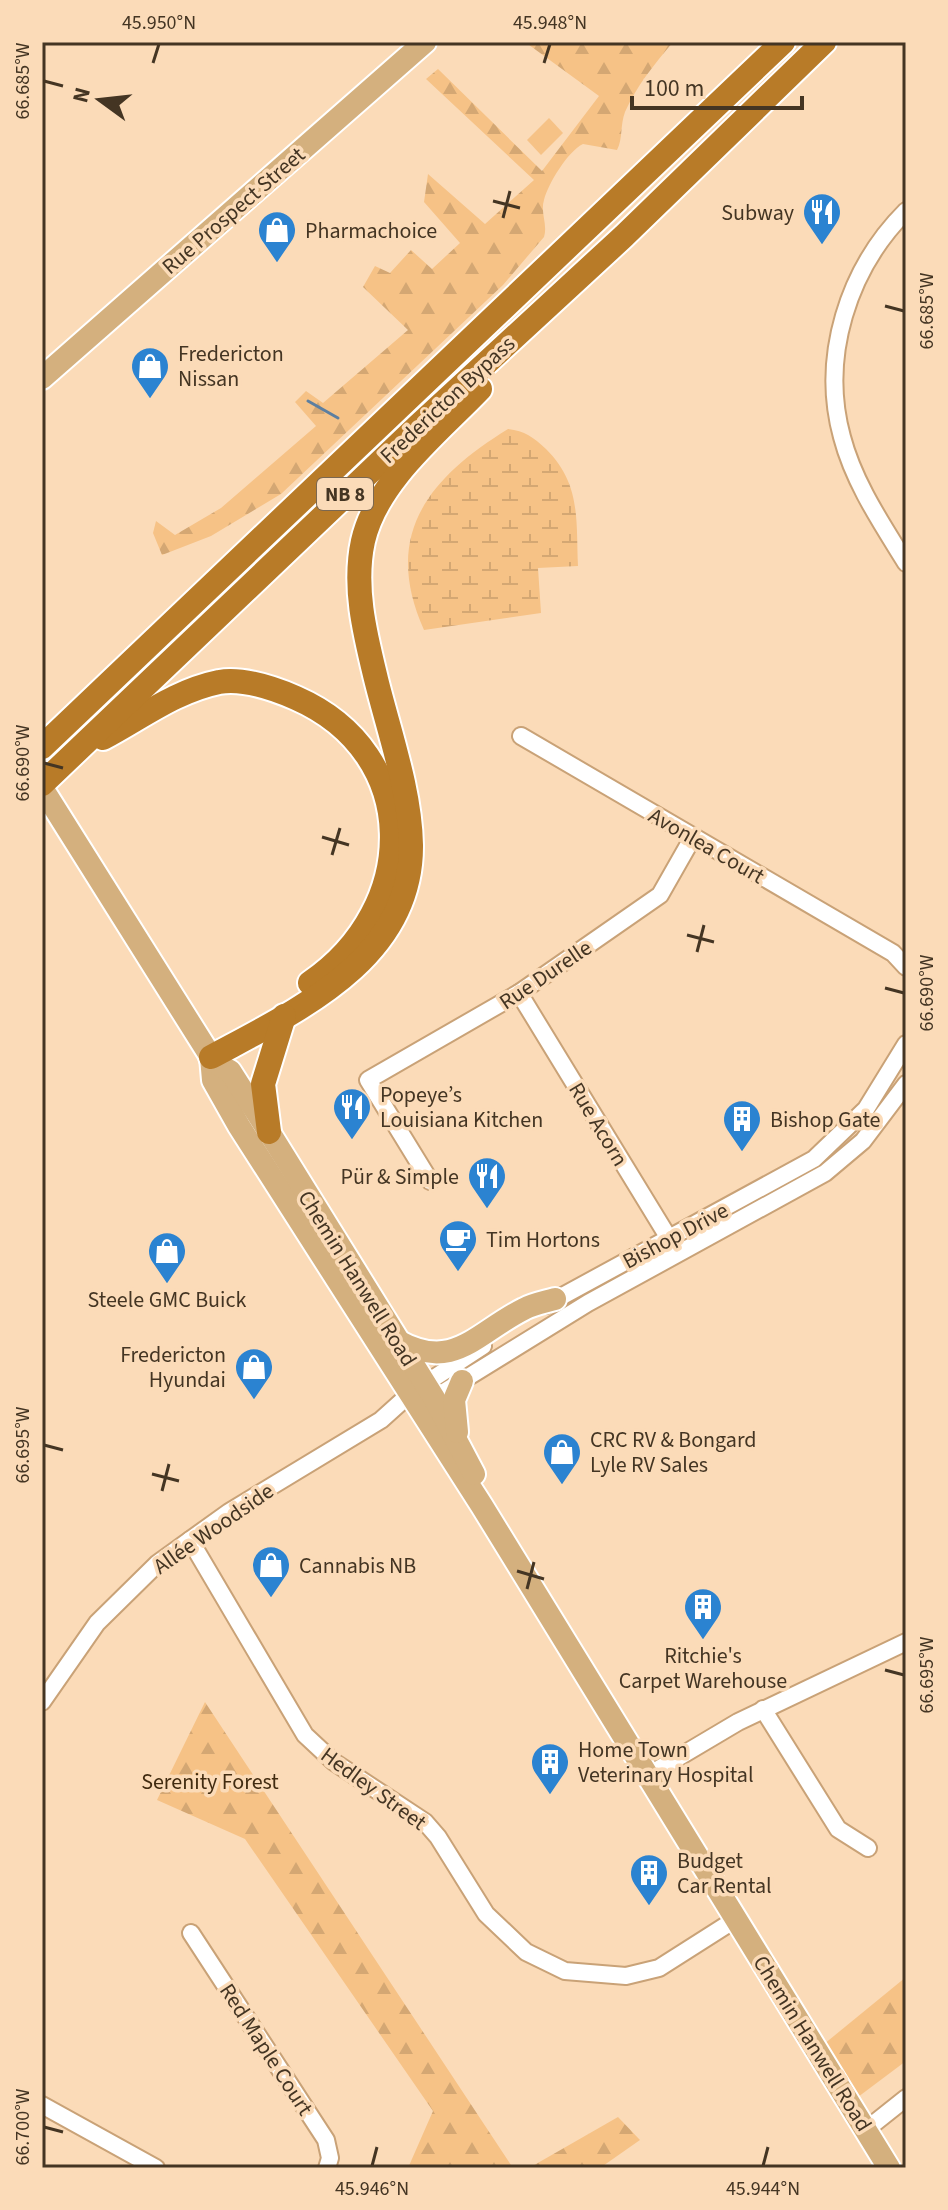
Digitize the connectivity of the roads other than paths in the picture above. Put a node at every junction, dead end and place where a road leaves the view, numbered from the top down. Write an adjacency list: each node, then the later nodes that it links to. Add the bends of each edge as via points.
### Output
1 (425, 42): 6 (main road, Rue Prospect Street)
2 (783, 42): 9 (highway, Fredericton Bypass / NB 8)
3 (824, 42): 5 (highway, Fredericton Bypass / NB 8)
4 (906, 211): 7 (street, via 860,272 839,331 835,385 842,440 865,494)
5 (624, 236): 10 (highway, Fredericton Bypass / NB 8); 16 (highway, via 385,492 364,539 359,591 407,810 409,871 404,894 380,942 355,971)
6 (42, 378)
7 (906, 563)
8 (521, 736): 12 (street, Avonlea Court)
9 (42, 747)
10 (69, 755): 11 (highway, NB 8); 18 (highway, via 190,691 221,682 250,684 276,689 340,722 359,742 385,793 392,850 378,908 362,933 319,976)
11 (42, 786): 18 (main road, Chemin Hanwell Road)
12 (693, 837): 13 (street, Avonlea Court); 15 (street, Rue Durelle, via 660,895)
13 (900, 955): 14 (street, Avonlea Court)
14 (906, 967)
15 (519, 993): 21 (street, Rue Durelle, via 368,1080); 22 (street, Rue Acorn)
16 (284, 1016): 18 (highway); 20 (highway, via 263,1084)
17 (906, 1044): 22 (street, Bishop Drive, via 878,1093 834,1144)
18 (210, 1054): 20 (main road, Chemin Hanwell Road, via 230,1071); 27 (main road, Chemin Hanwell Road, via 213,1080 239,1126)
19 (906, 1084): 23 (street, Bishop Drive, via 884,1119 844,1159)
20 (269, 1132): 25 (main road, Chemin Hanwell Road)
21 (430, 1181)
22 (669, 1237): 23 (street, Rue Acorn); 24 (street, Bishop Drive)
23 (679, 1254): 26 (street, Bishop Drive)
24 (555, 1299): 25 (main road, via 526,1308 444,1354 415,1350); 27 (street, Bishop Drive)
25 (398, 1341): 27 (main road, Chemin Hanwell Road)
26 (462, 1381): 27 (street, Bishop Drive); 28 (main road, via 453,1408)
27 (422, 1395): 28 (main road, Chemin Hanwell Road); 29 (main road, Chemin Hanwell Road); 30 (street, Allée Woodside)
28 (461, 1444): 29 (main road, Chemin Hanwell Road)
29 (482, 1506): 34 (main road, Chemin Hanwell Road)
30 (190, 1540): 32 (street, Allée Woodside, via 158,1563 97,1623); 36 (street, Hedley Street, via 305,1735 334,1762 425,1822 486,1914 526,1952 565,1971 626,1976 659,1968)
31 (906, 1642): 33 (street)
32 (42, 1702)
33 (763, 1709): 34 (street); 35 (street, via 838,1829)
34 (647, 1776): 36 (main road, Chemin Hanwell Road)
35 (868, 1848)
36 (736, 1919): 40 (main road, Chemin Hanwell Road)
37 (191, 1933): 42 (street, Red Maple Court, via 326,2140)
38 (906, 2098): 40 (street)
39 (42, 2105): 41 (street)
40 (867, 2129): 43 (main road, Chemin Hanwell Road)
41 (156, 2168)
42 (327, 2168)
43 (889, 2168)

